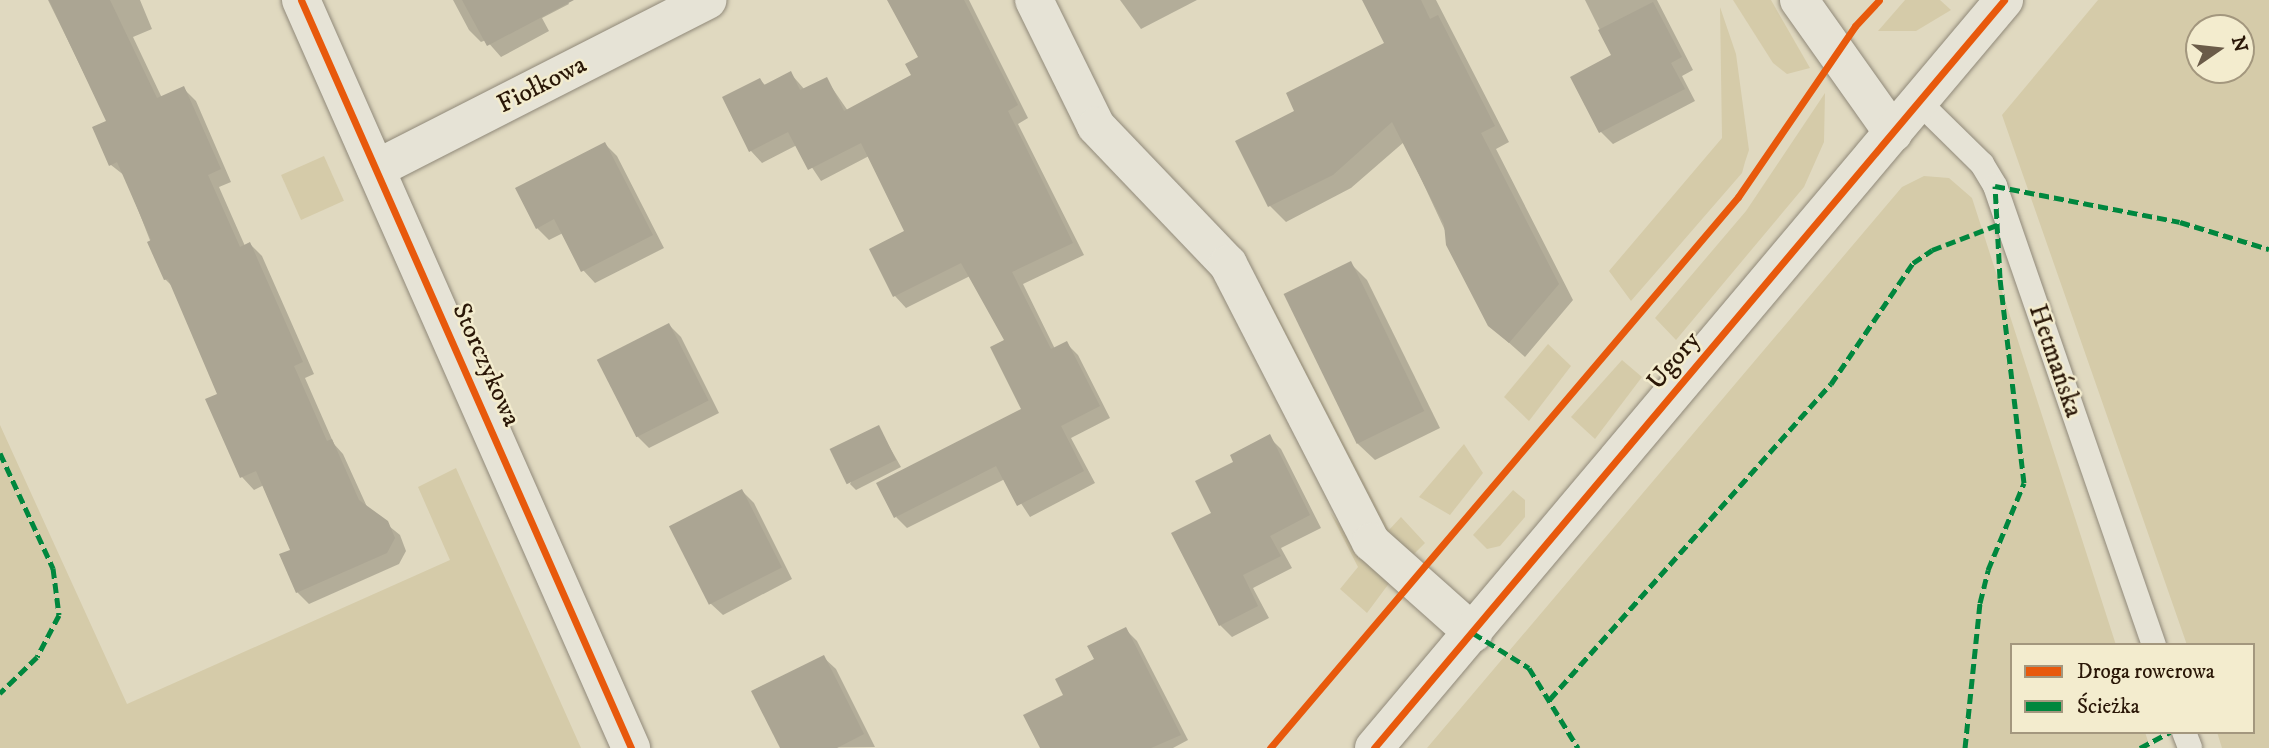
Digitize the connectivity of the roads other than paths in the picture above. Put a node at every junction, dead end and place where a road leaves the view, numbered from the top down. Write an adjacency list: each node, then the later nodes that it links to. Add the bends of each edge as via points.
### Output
1 (301, 0): 8 (street, Storczykowa)
2 (707, 0): 8 (street, Fiołkowa)
3 (1034, 0): 9 (street, via 1096,126 1228,264 1371,542)
4 (1799, 0): 7 (street)
5 (2004, 0): 6 (street, Ugory)
6 (1918, 101): 7 (street, Ugory); 10 (lane, Hetmańska, via 1982,164 1995,186)
7 (1892, 133): 9 (street, Ugory)
8 (376, 169): 11 (street, Storczykowa)
9 (1473, 633): 12 (street, Ugory)
10 (2153, 643)
11 (631, 748)
12 (1374, 748)

